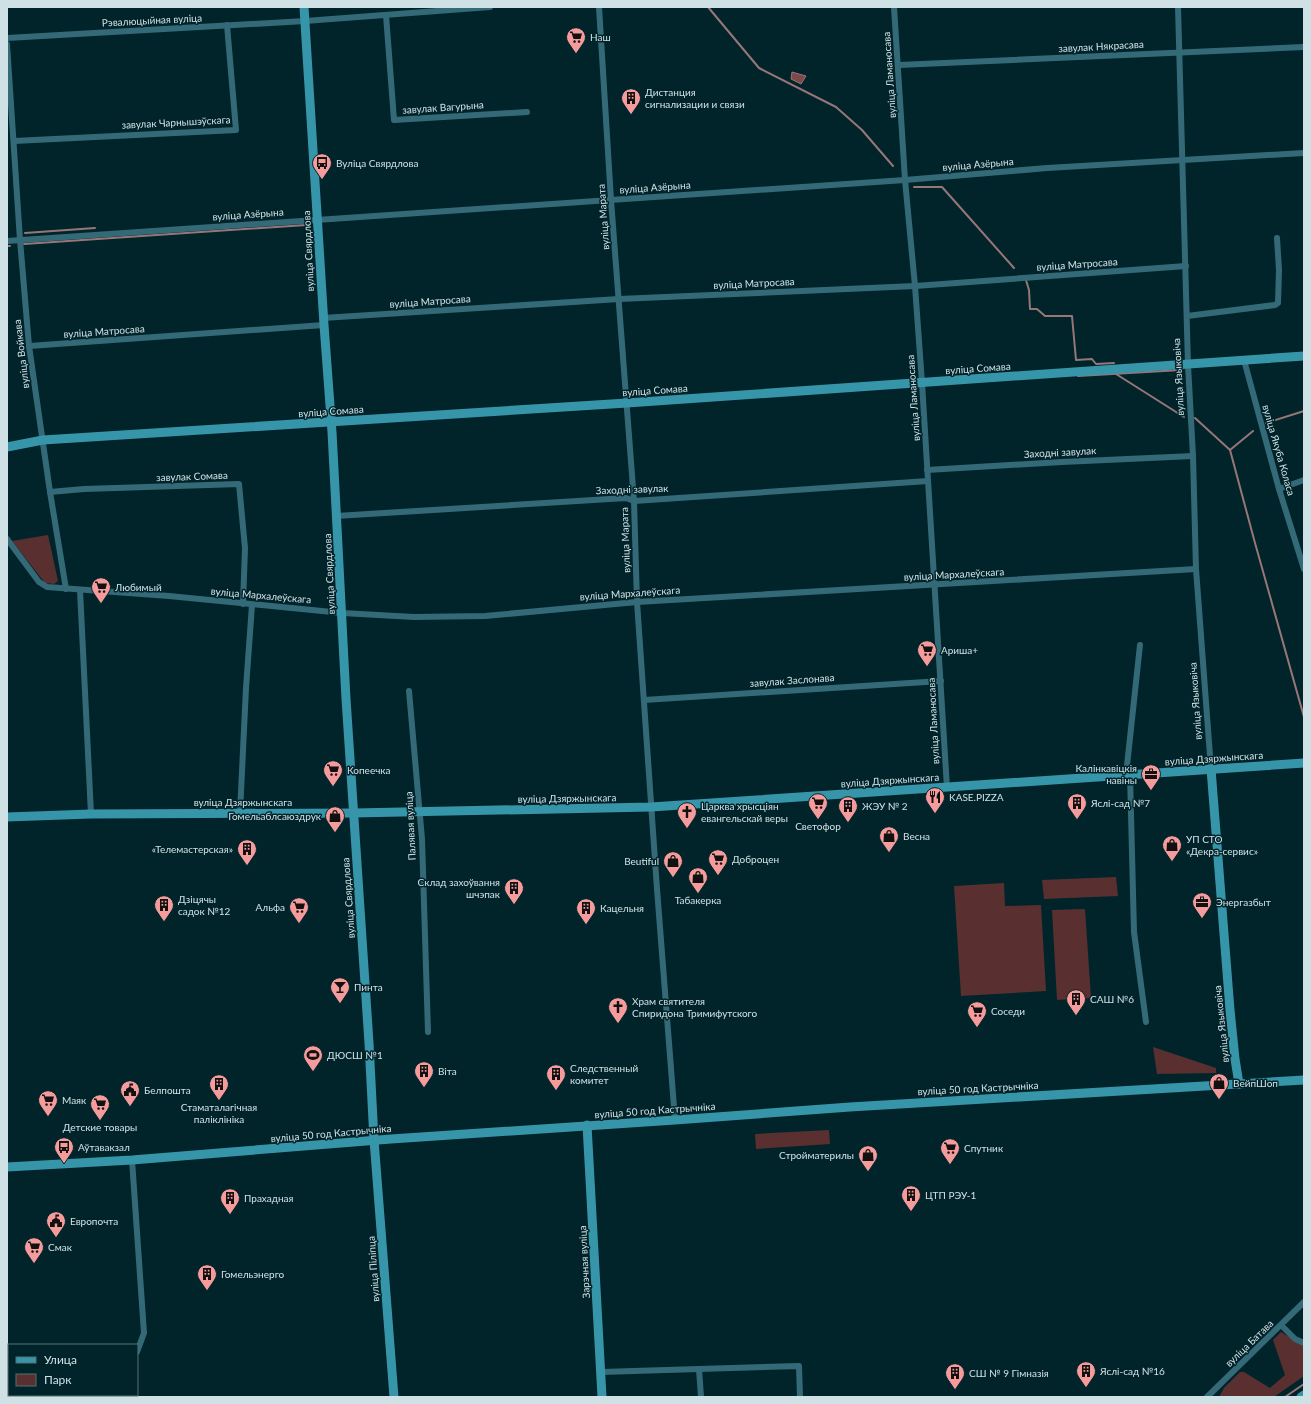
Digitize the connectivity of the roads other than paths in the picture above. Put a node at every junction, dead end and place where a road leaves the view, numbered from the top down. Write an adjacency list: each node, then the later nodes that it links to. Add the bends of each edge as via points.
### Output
1 (304, 7): 7 (street, вуліца Свярдлова)
2 (490, 7): 6 (street, Рэвалюцыйная вуліца)
3 (599, 7): 19 (street, вуліца Марата)
4 (894, 7): 13 (street, вуліца Ламаносава)
5 (1178, 7): 12 (street, вуліца Языковіча)
6 (386, 15): 7 (street, Рэвалюцыйная вуліца); 14 (street, завулак Вагурына, via 394,120)
7 (305, 21): 8 (street, Рэвалюцыйная вуліца); 20 (street, вуліца Свярдлова)
8 (227, 25): 9 (street, Рэвалюцыйная вуліца); 15 (street, завулак Чарнышэўскага, via 236,130)
9 (7, 38)
10 (7, 44): 15 (street, вуліца Войкава)
11 (1304, 46): 12 (street, завулак Някрасава)
12 (1180, 52): 13 (street, завулак Някрасава); 17 (street, вуліца Языковіча)
13 (899, 65): 18 (street, вуліца Ламаносава)
14 (527, 112)
15 (14, 141): 23 (street, вуліца Войкава)
16 (1304, 153): 17 (street, вуліца Азёрына)
17 (1183, 161): 18 (street, вуліца Азёрына, via 1047,168); 24 (street, вуліца Языковіча)
18 (905, 180): 19 (street, вуліца Азёрына); 25 (street, вуліца Ламаносава)
19 (611, 200): 20 (street, вуліца Азёрына); 26 (street, вуліца Марата)
20 (318, 220): 23 (street, вуліца Азёрына); 28 (street, вуліца Свярдлова)
21 (1277, 238): 27 (street, via 1278,303)
22 (7, 240): 23 (street, вуліца Азёрына)
23 (20, 240): 29 (street, вуліца Войкава)
24 (1186, 266): 25 (street, вуліца Матросава); 27 (street, вуліца Языковіча)
25 (915, 286): 26 (street, вуліца Матросава); 33 (street, вуліца Ламаносава)
26 (619, 299): 28 (street, вуліца Матросава); 34 (street, вуліца Марата)
27 (1187, 316): 32 (street, вуліца Языковіча)
28 (324, 322): 29 (street, вуліца Матросава); 35 (street, вуліца Свярдлова)
29 (29, 346): 36 (street, вуліца Войкава)
30 (1304, 356): 31 (street, вуліца Сомава)
31 (1244, 360): 32 (street, вуліца Сомава); 42 (street, вуліца Якуба Коласа)
32 (1188, 365): 33 (street, вуліца Сомава); 38 (street, вуліца Языковіча)
33 (922, 383): 34 (street, вуліца Сомава); 39 (street, вуліца Ламаносава)
34 (627, 403): 35 (street, вуліца Сомава); 44 (street, вуліца Марата)
35 (332, 422): 36 (street, вуліца Сомава); 45 (street, вуліца Свярдлова)
36 (43, 440): 37 (street, вуліца Сомава); 43 (street, вуліца Войкава)
37 (7, 447)
38 (1193, 456): 39 (street, Заходні завулак); 47 (street, вуліца Языковіча)
39 (927, 470): 41 (street, вуліца Ламаносава)
40 (1304, 480): 42 (street)
41 (928, 481): 44 (street, Заходні завулак); 49 (street, вуліца Ламаносава)
42 (1280, 489): 48 (street, вуліца Якуба Коласа)
43 (50, 492): 50 (street, вуліца Войкава); 53 (street, завулак Сомава, via 239,484 245,548)
44 (634, 500): 45 (street, Заходні завулак, via 626,498); 52 (street, вуліца Марата)
45 (336, 516): 55 (street, вуліца Свярдлова)
46 (7, 539): 50 (street, вуліца Мархалеўскага, via 42,585)
47 (1196, 569): 49 (street, вуліца Мархалеўскага); 61 (street, вуліца Языковіча)
48 (1304, 569)
49 (935, 585): 52 (street, вуліца Мархалеўскага); 57 (street, вуліца Ламаносава)
50 (66, 589): 51 (street, вуліца Мархалеўскага)
51 (80, 590): 53 (street, вуліца Мархалеўскага); 68 (street)
52 (637, 602): 55 (street, вуліца Мархалеўскага, via 485,616 414,617); 59 (street, вуліца Марата)
53 (243, 604): 54 (street, вуліца Мархалеўскага)
54 (252, 605): 55 (street, вуліца Мархалеўскага); 66 (street)
55 (342, 613): 67 (street, вуліца Свярдлова)
56 (1140, 645): 62 (street)
57 (941, 681): 59 (street, завулак Заслонава); 63 (street, вуліца Ламаносава)
58 (409, 691): 65 (street, Палявая вуліца)
59 (644, 700): 64 (street, вуліца Марата)
60 (1304, 763): 61 (street, вуліца Дзяржынскага)
61 (1211, 769): 62 (street, вуліца Дзяржынскага); 73 (street, вуліца Языковіча, via 1230,1010)
62 (1128, 775): 63 (street, вуліца Дзяржынскага); 70 (street, via 1134,932)
63 (947, 788): 64 (street, вуліца Дзяржынскага)
64 (651, 807): 65 (street, вуліца Дзяржынскага); 74 (street, вуліца Марата)
65 (420, 812): 67 (street, вуліца Дзяржынскага); 71 (street, Палявая вуліца)
66 (240, 813): 67 (street, вуліца Дзяржынскага); 68 (street, вуліца Дзяржынскага)
67 (354, 813): 76 (street, вуліца Свярдлова)
68 (90, 814): 69 (street, вуліца Дзяржынскага)
69 (7, 817)
70 (1146, 1022)
71 (428, 1032)
72 (1304, 1080): 73 (street, вуліца 50 год Кастрычніка)
73 (1239, 1084): 74 (street, вуліца 50 год Кастрычніка, via 850,1106)
74 (675, 1120): 75 (street, вуліца 50 год Кастрычніка)
75 (587, 1125): 76 (street, вуліца 50 год Кастрычніка); 84 (street, Зарэчная вуліца)
76 (374, 1140): 77 (street, вуліца 50 год Кастрычніка); 87 (street, вуліца Піліпца)
77 (132, 1160): 78 (street, вуліца 50 год Кастрычніка); 82 (street, via 144,1333)
78 (7, 1167)
79 (1304, 1302): 80 (street, вуліца Батава)
80 (1281, 1325): 81 (street, via 1294,1339); 85 (street, вуліца Батава)
81 (1304, 1343)
82 (138, 1349)
83 (699, 1369): 84 (street); 89 (street); 90 (street, via 799,1366)
84 (601, 1372): 88 (street, Зарэчная вуліца)
85 (1213, 1394): 91 (street, вуліца Батава)
86 (1304, 1395): 92 (street)
87 (394, 1397)
88 (602, 1397)
89 (700, 1397)
90 (800, 1397)
91 (1207, 1397)
92 (1301, 1397)

